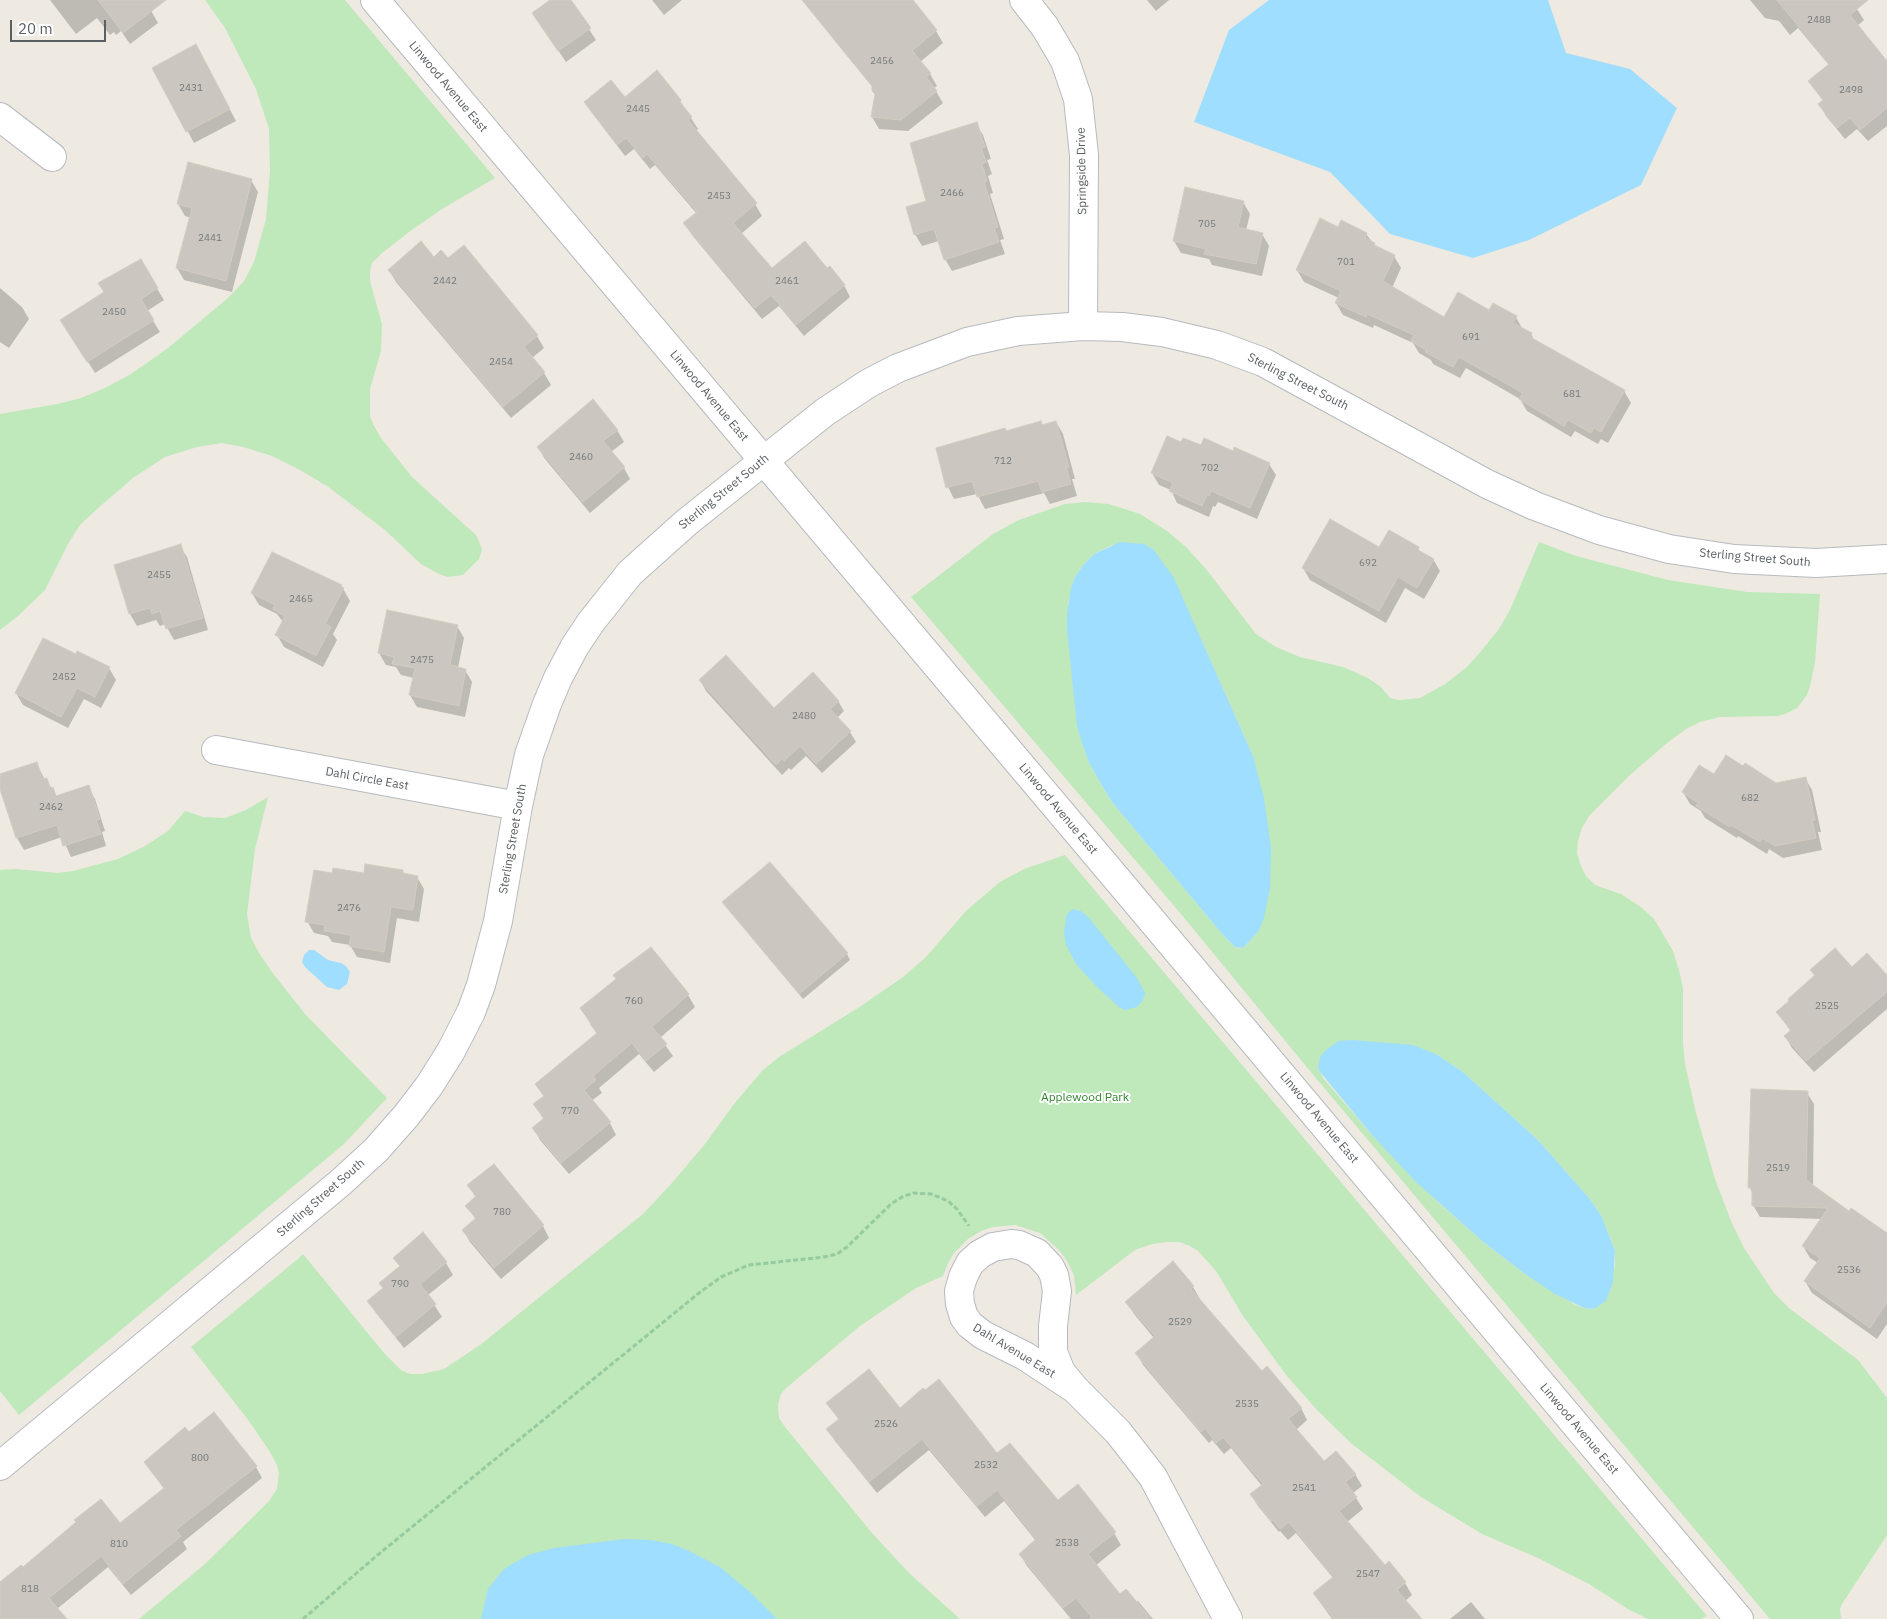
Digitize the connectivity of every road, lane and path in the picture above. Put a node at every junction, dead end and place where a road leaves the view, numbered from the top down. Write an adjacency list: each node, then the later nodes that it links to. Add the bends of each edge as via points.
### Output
1 (375, 0): 6 (street, Linwood Avenue East)
2 (1024, 0): 5 (street, Springside Drive, via 1065,61 1078,99 1084,155)
3 (0, 117): 4 (street)
4 (52, 157)
5 (1084, 326): 6 (street, Sterling Street South, via 986,337 914,361 874,380 836,404); 7 (street, Sterling Street South, via 1162,332 1217,345 1250,357 1487,484 1554,514 1624,538 1734,559 1816,563)
6 (763, 460): 9 (street, Sterling Street South, via 650,554 591,622 575,646 547,704 529,755); 15 (street, Linwood Avenue East)
7 (1887, 559)
8 (216, 750): 9 (street, Dahl Circle East)
9 (518, 806): 12 (street, Sterling Street South, via 498,921 481,985 451,1051 417,1102 376,1150 340,1183)
10 (984, 1251): 11 (street, Dahl Avenue East, via 1002,1245 1019,1245 1037,1253 1050,1267 1057,1291 1053,1352 1061,1372); 11 (street, Dahl Avenue East, via 970,1263 962,1277 959,1291 964,1317 983,1335 1025,1356); 13 (path, via 957,1209 948,1201 931,1194 913,1193 891,1204 837,1254 749,1265 731,1271 699,1293 380,1553)
11 (1075, 1389): 14 (street, Dahl Avenue East, via 1118,1432 1153,1478)
12 (0, 1466)
13 (304, 1619)
14 (1228, 1619)
15 (1739, 1619)

